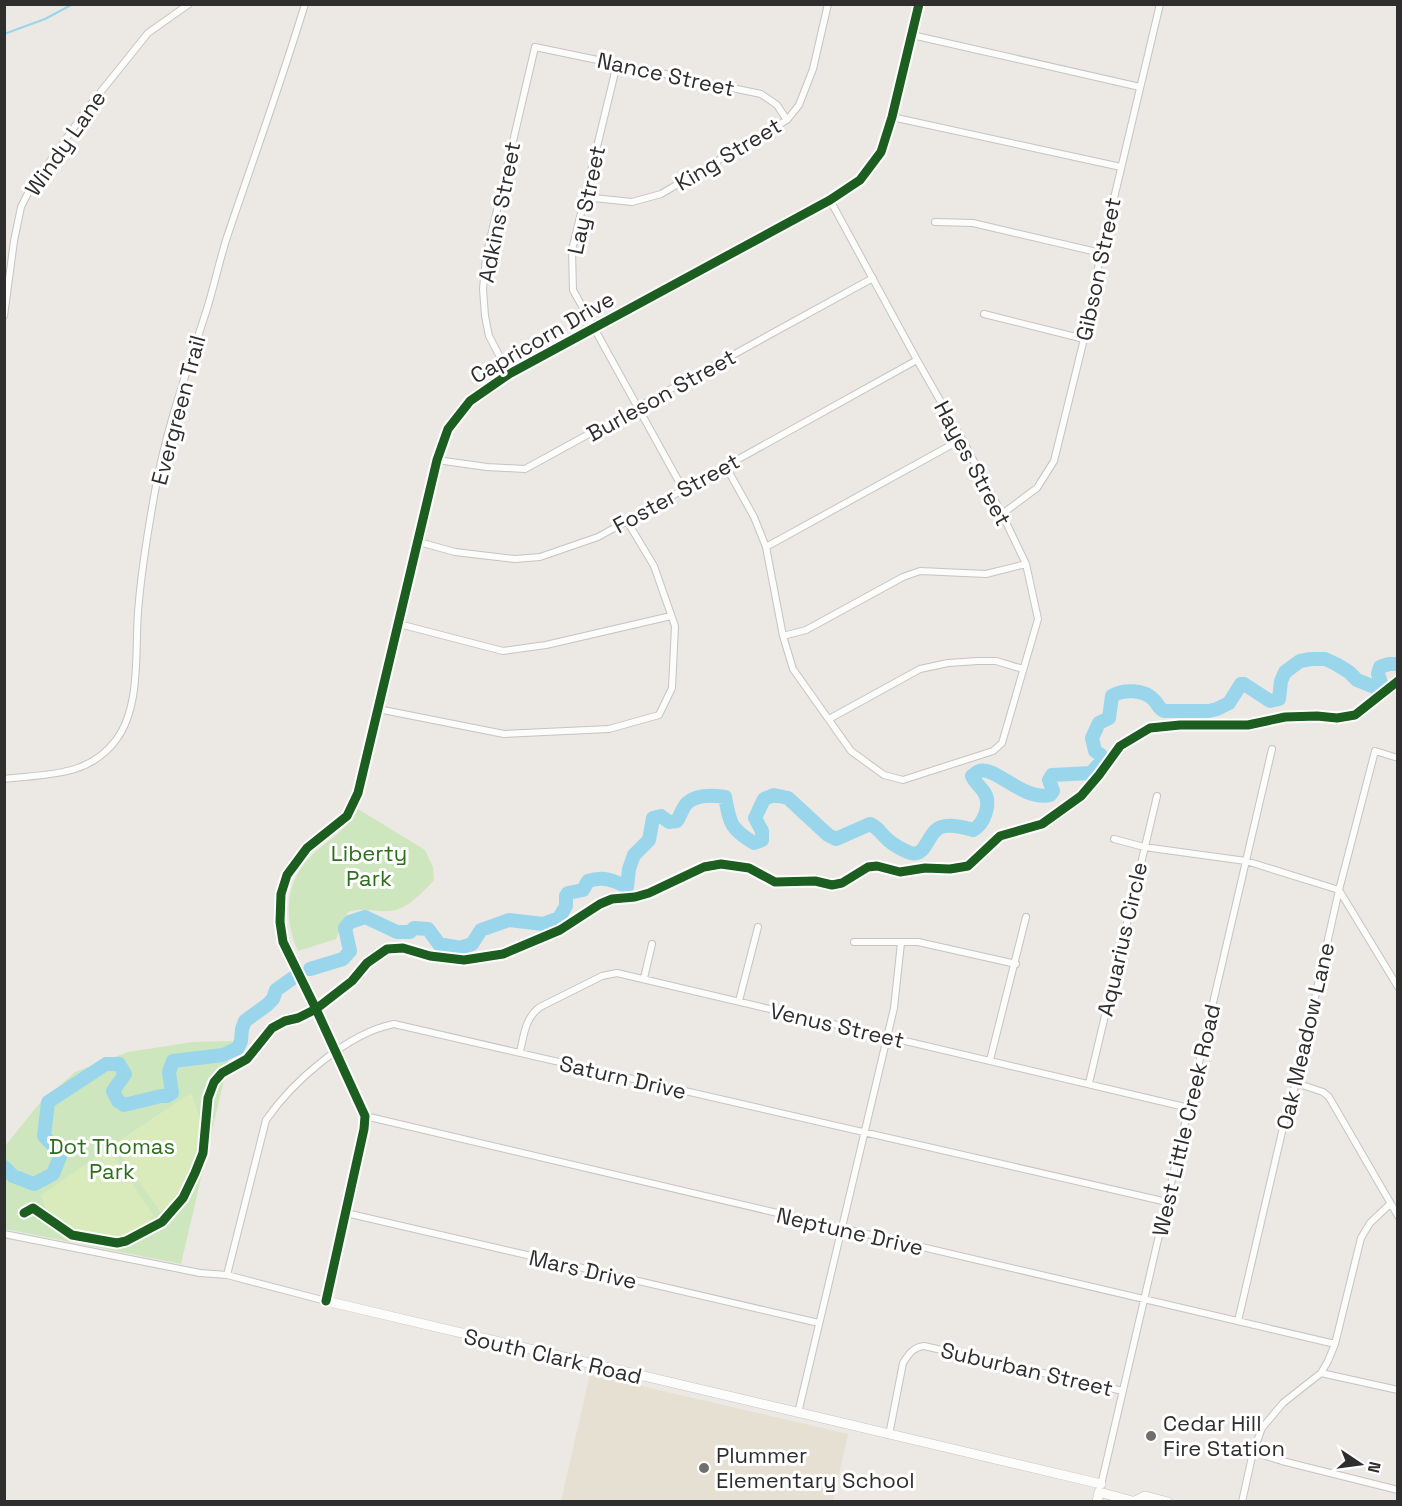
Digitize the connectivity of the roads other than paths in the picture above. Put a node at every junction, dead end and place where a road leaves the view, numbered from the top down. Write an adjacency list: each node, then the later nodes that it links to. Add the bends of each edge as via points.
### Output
1 (189, 4): 19 (street, Windy Lane, via 148,33 87,109 29,191 21,207 14,241)
2 (304, 4): 42 (street, Evergreen Trail, via 226,239 165,441 142,581 135,681 126,722 117,740 85,766 67,772)
3 (828, 4): 11 (street, King Street, via 813,69 799,105)
4 (919, 4): 6 (street, Capricorn Drive)
5 (1160, 5): 9 (street, Gibson Street)
6 (912, 35): 9 (street); 10 (street, Capricorn Drive)
7 (535, 47): 8 (street, Nance Street); 23 (street, Adkins Street, via 486,257 483,290 489,336)
8 (616, 64): 11 (street, Nance Street, via 761,94 777,105); 13 (street, Lay Street)
9 (1140, 87): 12 (street, Gibson Street)
10 (892, 117): 12 (street); 14 (street, Capricorn Drive, via 880,152 860,180)
11 (788, 120): 13 (street, King Street, via 661,194 632,202)
12 (1121, 167): 16 (street, Gibson Street)
13 (584, 197): 20 (street, Lay Street, via 572,250 573,290)
14 (830, 200): 17 (street, Hayes Street); 20 (street, Capricorn Drive)
15 (935, 222): 16 (street, via 973,223)
16 (1101, 253): 21 (street, Gibson Street)
17 (873, 278): 22 (street, Hayes Street); 24 (street, Burleson Street)
18 (984, 314): 21 (street)
19 (4, 316)
20 (593, 327): 23 (street, Capricorn Drive); 24 (street, Lay Street)
21 (1084, 339): 29 (street, Gibson Street, via 1054,461 1037,488)
22 (917, 360): 25 (street, Hayes Street); 27 (street, Foster Street)
23 (509, 374): 26 (street, Capricorn Drive, via 470,401 448,429)
24 (637, 408): 26 (street, Burleson Street, via 525,469); 28 (street, Lay Street)
25 (962, 439): 29 (street, Hayes Street); 32 (street)
26 (437, 460): 31 (street, Capricorn Drive)
27 (725, 465): 28 (street, Foster Street); 32 (street)
28 (683, 489): 30 (street, Foster Street)
29 (1002, 514): 33 (street, Hayes Street)
30 (627, 520): 31 (street, Foster Street, via 598,537 540,557 515,559 455,552); 34 (street, via 654,566)
31 (419, 542): 35 (street, Capricorn Drive)
32 (766, 547): 36 (street)
33 (1026, 564): 36 (street, via 987,574 920,572 903,577 806,630); 37 (street, Hayes Street, via 1038,619)
34 (671, 616): 35 (street, via 503,651); 38 (street, via 675,626 672,688 659,716 609,729 504,734)
35 (399, 624): 38 (street, Capricorn Drive)
36 (783, 636): 39 (street, via 793,669)
37 (1023, 669): 39 (street, via 978,661 920,669); 39 (street, Hayes Street, via 1002,743 993,751 903,780 884,775 851,751)
38 (378, 709): 58 (street, Capricorn Drive, via 358,793 347,816 307,848 287,875 282,894 283,942)
39 (829, 720)
40 (1272, 749): 46 (street, West Little Creek Road)
41 (1398, 758): 47 (street, Oak Meadow Lane, via 1375,751)
42 (4, 779)
43 (1156, 796): 45 (street, Aquarius Circle)
44 (1114, 839): 45 (street)
45 (1144, 847): 46 (street); 61 (street, Aquarius Circle)
46 (1246, 861): 47 (street); 63 (street, West Little Creek Road)
47 (1339, 890): 55 (street); 62 (street, Oak Meadow Lane)
48 (1026, 917): 53 (street)
49 (758, 927): 56 (street)
50 (854, 942): 51 (street)
51 (901, 942): 53 (street, via 918,942); 57 (street)
52 (652, 944): 54 (street)
53 (1016, 964): 60 (street)
54 (644, 978): 56 (street, Venus Street); 59 (street, Venus Street, via 617,973 602,976 540,1006 526,1024)
55 (1397, 985)
56 (739, 1001): 57 (street, Venus Street)
57 (887, 1037): 60 (street, Venus Street); 65 (street)
58 (334, 1051): 59 (street, Saturn Drive, via 380,1027 394,1024); 64 (street, Capricorn Drive); 72 (street, Saturn Drive, via 278,1102 266,1120)
59 (520, 1053): 65 (street, Saturn Drive)
60 (990, 1060): 61 (street, Venus Street)
61 (1089, 1083): 63 (street, Venus Street)
62 (1296, 1083): 67 (street, via 1329,1097); 75 (street, Oak Meadow Lane)
63 (1189, 1108): 66 (street, West Little Creek Road)
64 (365, 1116): 68 (street); 70 (street, Neptune Drive)
65 (864, 1133): 66 (street, Saturn Drive); 70 (street)
66 (1167, 1202): 73 (street, West Little Creek Road)
67 (1390, 1204): 69 (street); 77 (street, via 1361,1238)
68 (346, 1213): 74 (street); 76 (street, Mars Drive)
69 (1398, 1216)
70 (841, 1229): 73 (street, Neptune Drive); 76 (street)
71 (4, 1234): 72 (street, South Clark Road)
72 (227, 1275): 74 (street, South Clark Road)
73 (1145, 1299): 75 (street, Neptune Drive); 80 (street, West Little Creek Road)
74 (326, 1301): 81 (street, South Clark Road)
75 (1238, 1321): 77 (street, Neptune Drive)
76 (819, 1323): 81 (street)
77 (1335, 1344): 78 (street)
78 (1321, 1372): 79 (street); 83 (street, via 1272,1415)
79 (1398, 1390)
80 (1123, 1391): 82 (street, Suburban Street, via 918,1347 903,1363); 85 (street, West Little Creek Road)
81 (798, 1413): 82 (street, South Clark Road)
82 (889, 1435): 85 (street, South Clark Road)
83 (1253, 1452): 84 (street); 88 (street)
84 (1398, 1490)
85 (1099, 1493): 86 (street, South Clark Road)
86 (1136, 1501): 87 (street, South Clark Road, via 1146,1496)
87 (1168, 1502)
88 (1242, 1502)

